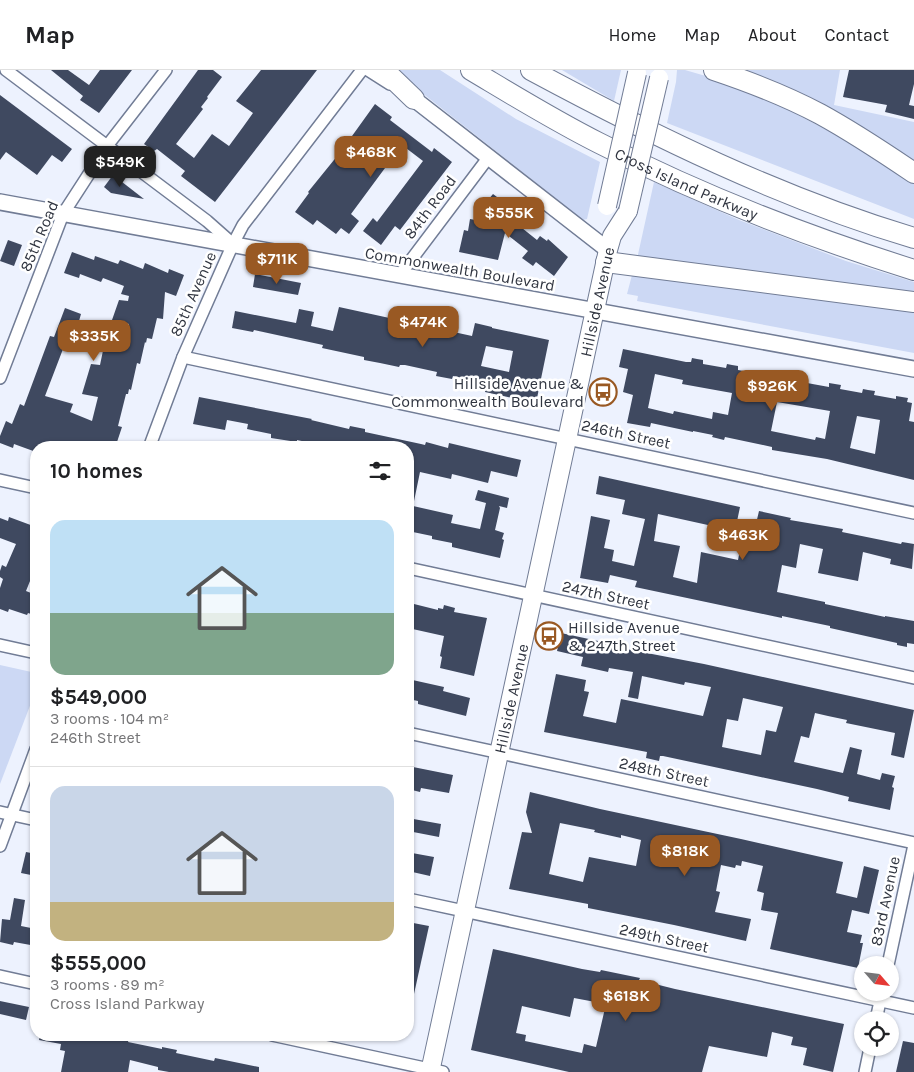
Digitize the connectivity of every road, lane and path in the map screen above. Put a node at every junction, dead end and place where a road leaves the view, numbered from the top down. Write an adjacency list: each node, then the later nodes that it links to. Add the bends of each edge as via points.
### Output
1 (6, 70): 12 (street)
2 (166, 70): 12 (street, 85th Road)
3 (362, 70): 18 (street, 85th Avenue, via 243,225)
4 (368, 70): 11 (street)
5 (384, 70): 11 (highway)
6 (471, 70): 20 (highway, Cross Island Parkway, via 592,139 688,186 826,242)
7 (531, 70): 17 (highway, Cross Island Parkway, via 717,163 806,200)
8 (638, 72): 19 (main road, Hillside Avenue, bridge, via 607,206)
9 (724, 72): 14 (highway, via 820,114)
10 (660, 74): 19 (main road, Hillside Avenue, bridge, via 628,211)
11 (414, 99): 13 (street)
12 (107, 146): 16 (street, 85th Road); 18 (street)
13 (488, 158): 19 (street); 21 (street, 84th Road)
14 (914, 173)
15 (0, 202): 16 (street, Commonwealth Boulevard)
16 (63, 214): 18 (street, Commonwealth Boulevard); 26 (street, 85th Road)
17 (914, 238)
18 (233, 244): 21 (street, Commonwealth Boulevard); 24 (street, 85th Avenue)
19 (609, 249): 22 (highway); 23 (main road, Hillside Avenue)
20 (914, 270)
21 (399, 276): 23 (street, Commonwealth Boulevard)
22 (914, 302)
23 (594, 311): 25 (street, Commonwealth Boulevard); 27 (main road, Hillside Avenue)
24 (183, 357): 27 (street, 246th Street); 28 (street, 85th Avenue)
25 (914, 368)
26 (0, 378)
27 (567, 438): 31 (street, 246th Street); 33 (main road, Hillside Avenue)
28 (152, 441)
29 (0, 480): 30 (street)
30 (30, 487)
31 (914, 513)
32 (414, 569): 33 (street, 247th Street)
33 (533, 596): 36 (street, 247th Street); 38 (main road, Hillside Avenue)
34 (0, 645): 35 (street)
35 (30, 652)
36 (914, 678)
37 (414, 734): 38 (street, 248th Street)
38 (499, 753): 42 (street, 248th Street); 45 (main road, Hillside Avenue)
39 (30, 761): 40 (street)
40 (6, 813): 41 (street); 43 (street)
41 (30, 819)
42 (914, 844): 46 (street, 83rd Avenue)
43 (0, 846)
44 (414, 900): 45 (street, 249th Street)
45 (464, 911): 49 (street, 249th Street); 54 (main road, Hillside Avenue)
46 (890, 956)
47 (0, 976): 48 (street)
48 (30, 983)
49 (854, 991)
50 (893, 1001): 51 (street, 249th Street)
51 (914, 1008)
52 (299, 1041): 54 (street)
53 (868, 1056): 55 (street)
54 (434, 1071)
55 (865, 1072)

